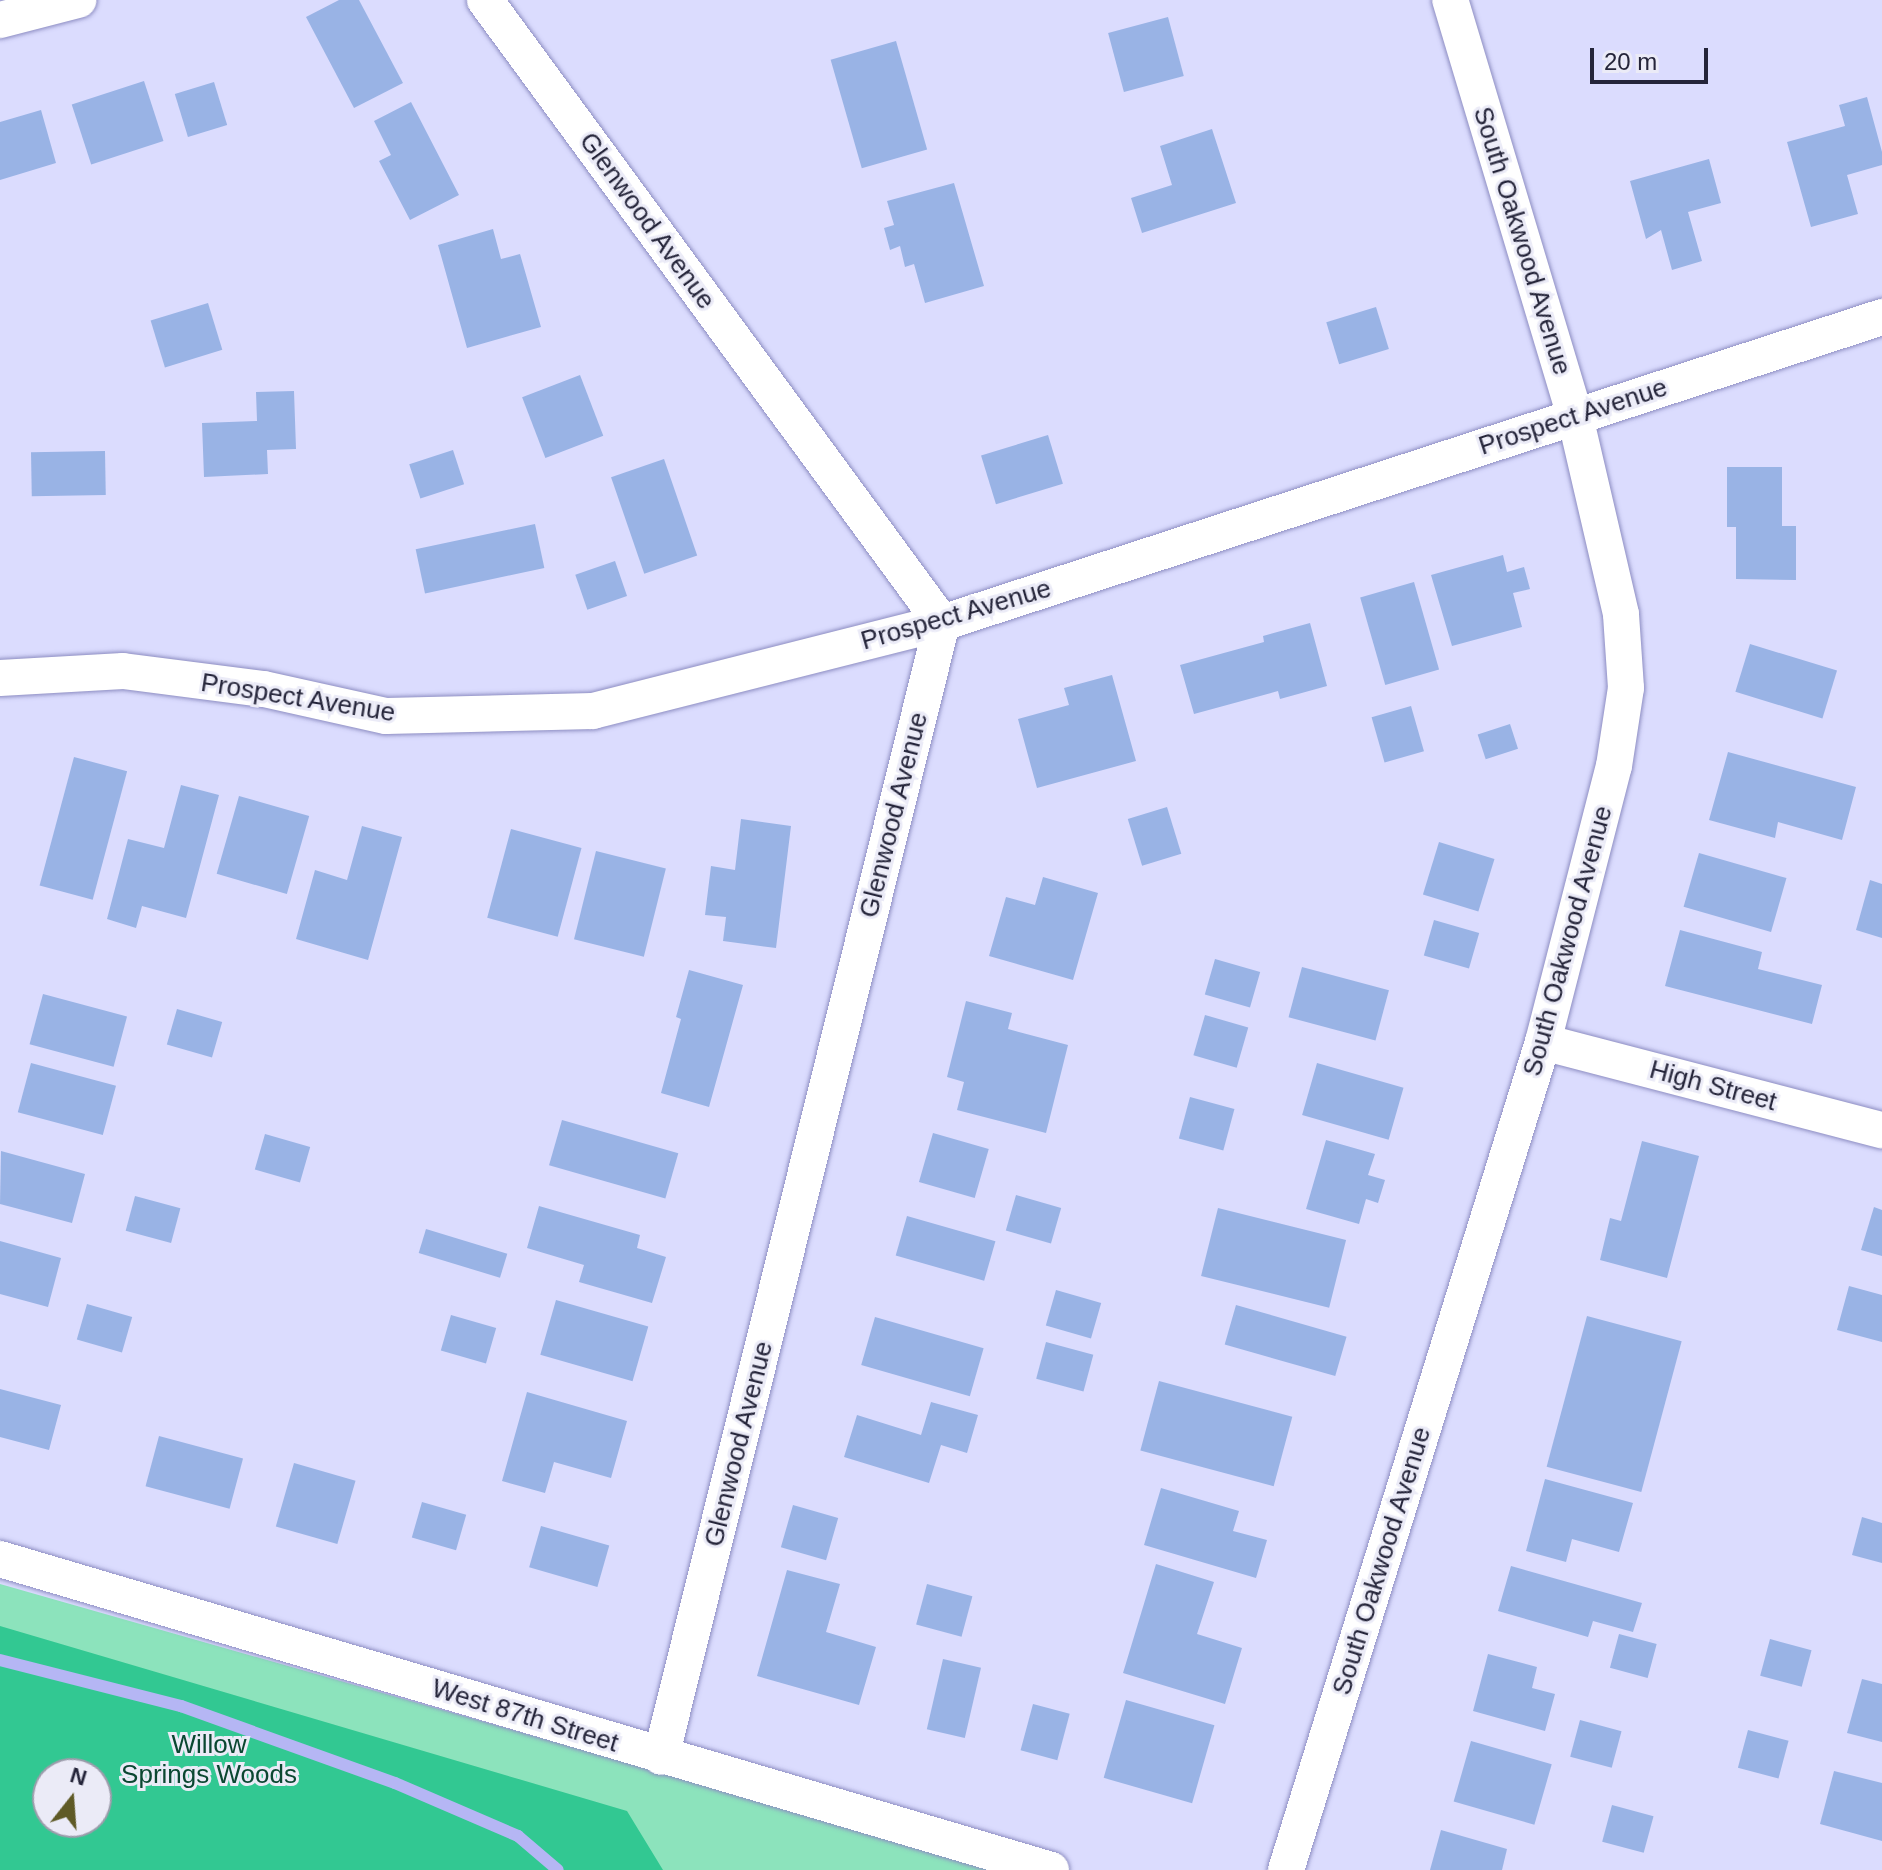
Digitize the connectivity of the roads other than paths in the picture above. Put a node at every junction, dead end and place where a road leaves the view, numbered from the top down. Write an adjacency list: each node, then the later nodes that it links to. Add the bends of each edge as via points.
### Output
1 (78, 0): 4 (street)
2 (485, 0): 7 (street, Glenwood Avenue)
3 (1450, 0): 6 (street, South Oakwood Avenue)
4 (0, 20)
5 (1882, 317): 6 (street, Prospect Avenue)
6 (1575, 416): 7 (street, Prospect Avenue); 9 (street, South Oakwood Avenue, via 1621,614 1626,688 1614,766)
7 (942, 623): 8 (street, Prospect Avenue, via 593,711 386,716 264,689 123,671); 12 (street, Glenwood Avenue)
8 (2, 687)
9 (1543, 1042): 10 (street, High Street); 14 (street, South Oakwood Avenue)
10 (1882, 1130)
11 (0, 1559): 12 (street, West 87th Street)
12 (661, 1757): 13 (street, West 87th Street)
13 (1051, 1870)
14 (1286, 1870)

